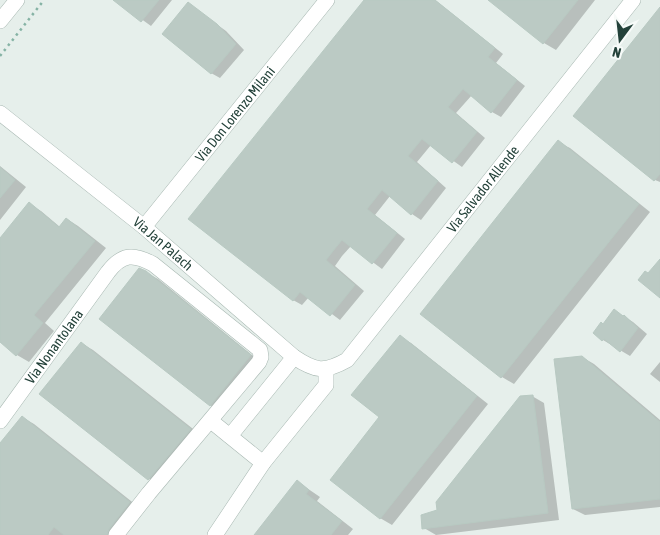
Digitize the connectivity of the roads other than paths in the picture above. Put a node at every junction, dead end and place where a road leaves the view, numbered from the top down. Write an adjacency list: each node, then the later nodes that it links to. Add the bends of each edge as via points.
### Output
1 (16, 0): 4 (street)
2 (327, 0): 6 (street, Via Don Lorenzo Milani)
3 (633, 0): 8 (street, Via Salvador Allende, via 347,360)
4 (0, 21)
5 (0, 113): 6 (street, Via Jan Palach)
6 (144, 227): 7 (street, Via Jan Palach)
7 (294, 357): 8 (street, Via Jan Palach, via 309,366); 11 (street)
8 (326, 369): 12 (street, via 326,385)
9 (211, 420): 10 (street, Via Nonantolana, via 259,362 260,350 153,264 142,258 125,256 108,272); 11 (street); 13 (street)
10 (0, 421)
11 (230, 436): 12 (street)
12 (263, 463): 14 (street)
13 (116, 535)
14 (215, 535)

